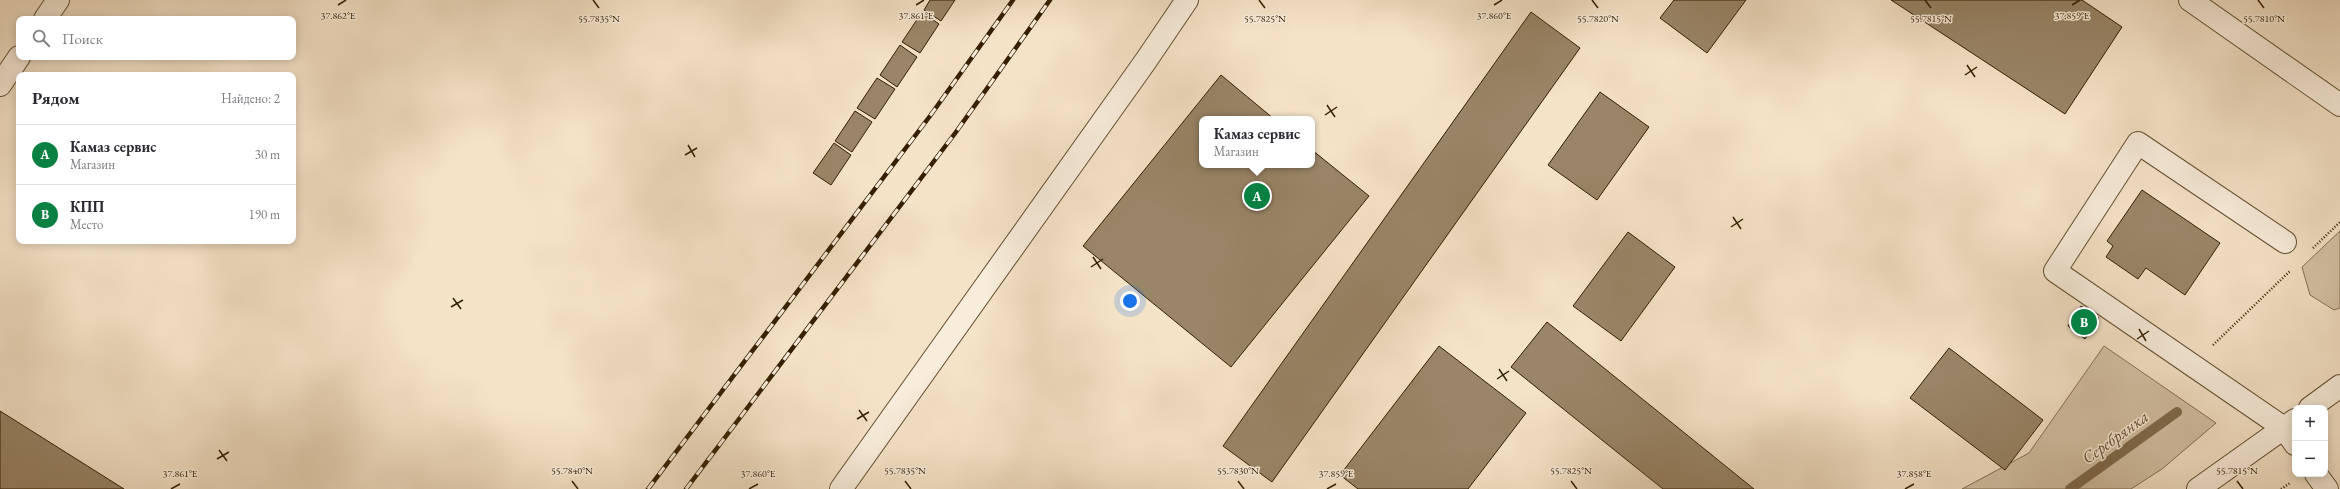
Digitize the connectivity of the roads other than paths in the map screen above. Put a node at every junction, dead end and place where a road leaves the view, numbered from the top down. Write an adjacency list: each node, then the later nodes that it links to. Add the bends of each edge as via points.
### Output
1 (58, 0): 4 (street)
2 (1187, 0): 13 (street)
3 (2190, 0): 7 (street)
4 (47, 16)
5 (17, 60): 6 (street)
6 (0, 85)
7 (2340, 105)
8 (2285, 242): 11 (street, via 2138,143 2055,271)
9 (2340, 386): 10 (street)
10 (2314, 405)
11 (2291, 430): 14 (street)
12 (2318, 477): 15 (street)
13 (841, 489)
14 (2198, 489)
15 (2327, 489)

